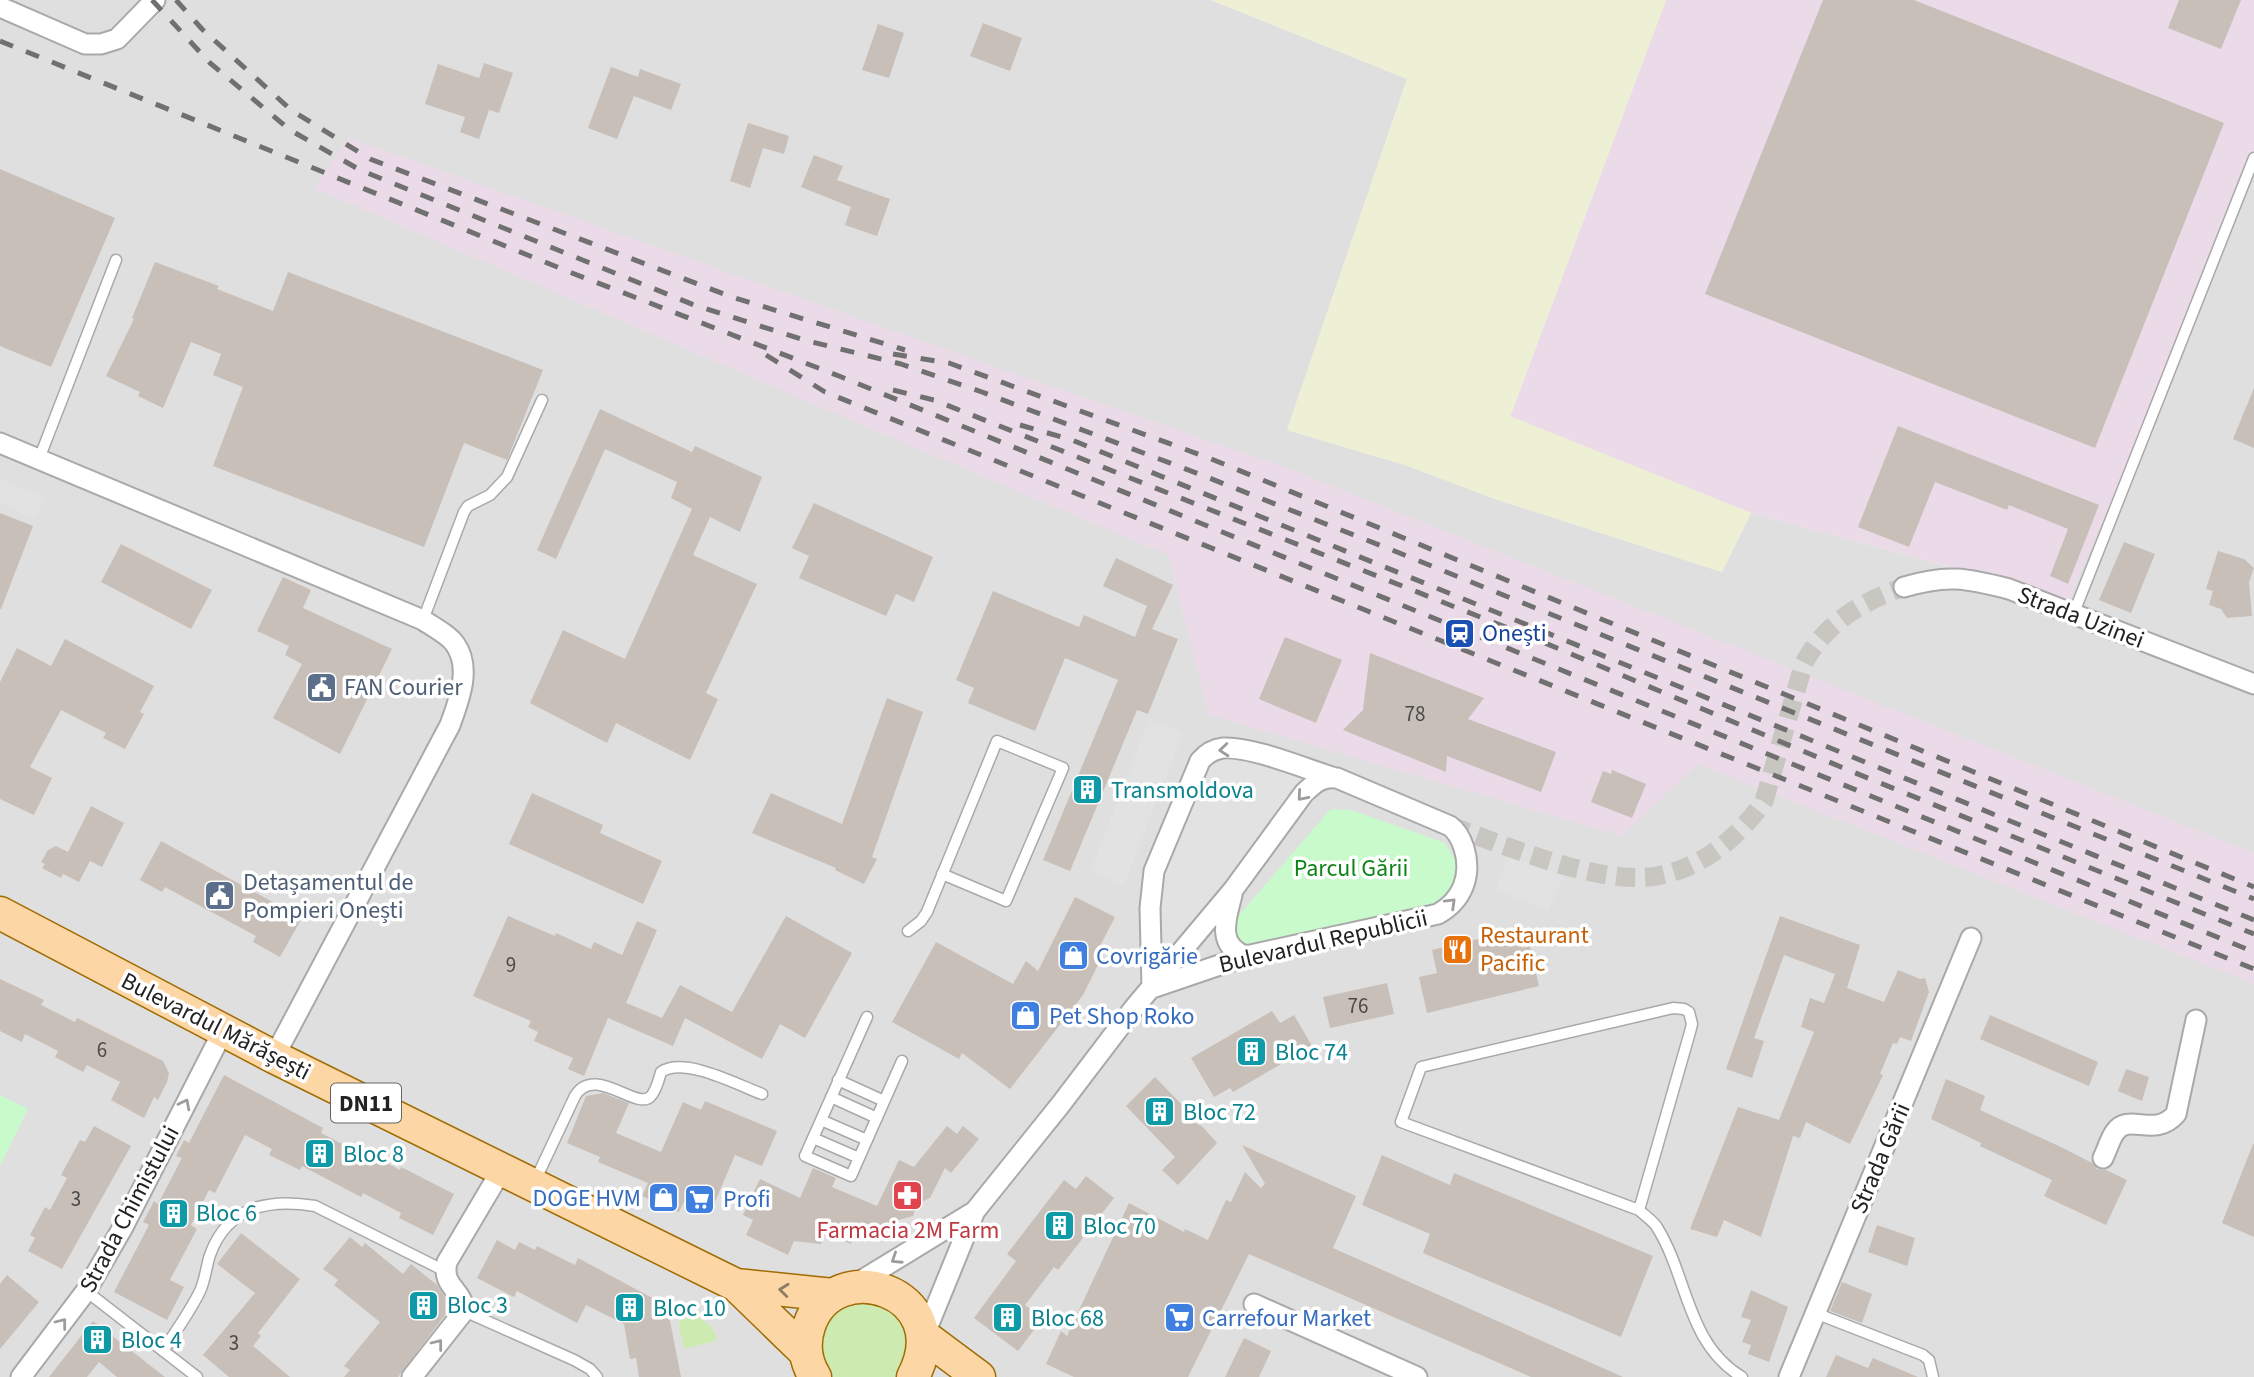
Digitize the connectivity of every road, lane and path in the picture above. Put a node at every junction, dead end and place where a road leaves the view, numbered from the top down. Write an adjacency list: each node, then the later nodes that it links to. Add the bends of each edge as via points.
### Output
1 (155, 0): 2 (street, via 117,39 101,44 85,44)
2 (0, 6)
3 (2254, 158): 9 (lane)
4 (116, 260): 7 (lane)
5 (542, 401): 10 (lane, via 507,477 464,512)
6 (0, 443): 7 (street)
7 (39, 459): 10 (street)
8 (1904, 587): 9 (street, Strada Uzinei, via 1926,580 1970,579)
9 (2073, 615): 11 (street, Strada Uzinei)
10 (423, 620): 23 (street, via 454,643 464,665 450,725)
11 (2254, 684)
12 (1337, 778): 14 (street, Bulevardul Republicii, one-way to 14, via 1317,781 1304,793); 18 (street, Bulevardul Republicii, one-way to 12, via 1438,914 1460,894 1467,861 1456,830); 19 (street, Bulevardul Republicii, one-way to 19, via 1247,751 1223,748 1205,755 1154,871)
13 (942, 874): 13 (lane, via 997,741 1063,768 1006,901); 16 (lane, via 925,916)
14 (1233, 890): 18 (street, via 1225,929 1229,944); 19 (street, Bulevardul Republicii)
15 (0, 913): 22 (main road, Bulevardul Mărășești / DN11)
16 (908, 931)
17 (1971, 938): 45 (street, Strada Gării)
18 (1246, 956): 19 (street, Bulevardul Republicii)
19 (1152, 988): 38 (street, Bulevardul Republicii)
20 (867, 1017): 25 (lane)
21 (2196, 1020): 34 (street, via 2176,1114 2161,1126 2124,1125 2115,1130)
22 (223, 1031): 23 (main road, Bulevardul Mărășești / DN11); 41 (street, Strada Chimistului, one-way to 22)
23 (274, 1057): 35 (main road, Bulevardul Mărășești / DN11)
24 (902, 1061): 28 (lane)
25 (838, 1080): 27 (lane); 28 (lane)
26 (762, 1094): 36 (lane, via 680,1067 661,1072 649,1099 612,1087 582,1088)
27 (831, 1097): 29 (lane); 30 (lane)
28 (884, 1101): 29 (lane)
29 (877, 1118): 32 (lane)
30 (821, 1120): 31 (lane); 32 (lane)
31 (813, 1138): 33 (lane); 33 (lane, via 805,1156 851,1176)
32 (867, 1140): 33 (lane)
33 (859, 1158)
34 (2103, 1158)
35 (502, 1169): 36 (main road, Bulevardul Mărășești / DN11); 39 (street)
36 (533, 1185): 40 (main road, Bulevardul Mărășești / DN11)
37 (1639, 1210): 37 (lane, via 1401,1122 1421,1067 1673,1008 1689,1012 1690,1032); 56 (lane, via 1657,1226 1696,1325 1716,1353)
38 (975, 1211): 42 (street, Bulevardul Republicii, one-way to 42); 46 (street, Bulevardul Republicii)
39 (445, 1271): 44 (street, via 450,1286 462,1297); 47 (lane, via 315,1206 258,1206 231,1221 218,1237 200,1293)
40 (736, 1285): 42 (main road, Bulevardul Mărășești / DN11, one-way to 40); 48 (main road, Bulevardul Mărășești / DN11)
41 (86, 1291): 47 (lane); 49 (street, Strada Chimistului, one-way to 41)
42 (840, 1292): 46 (main road, DN11, via 865,1286 898,1297 918,1319); 48 (main road, DN11, via 820,1306 811,1320 806,1335)
43 (1254, 1304): 55 (street)
44 (464, 1311): 51 (street, one-way to 44); 52 (lane, via 582,1364)
45 (1815, 1313): 57 (street, Strada Gării); 58 (lane, via 1923,1355)
46 (924, 1336): 53 (main road); 54 (main road)
47 (163, 1351): 50 (lane)
48 (809, 1369)
49 (20, 1377)
50 (197, 1377)
51 (412, 1377)
52 (597, 1377)
53 (913, 1377)
54 (979, 1377)
55 (1417, 1377)
56 (1742, 1377)
57 (1789, 1377)
58 (1933, 1377)

